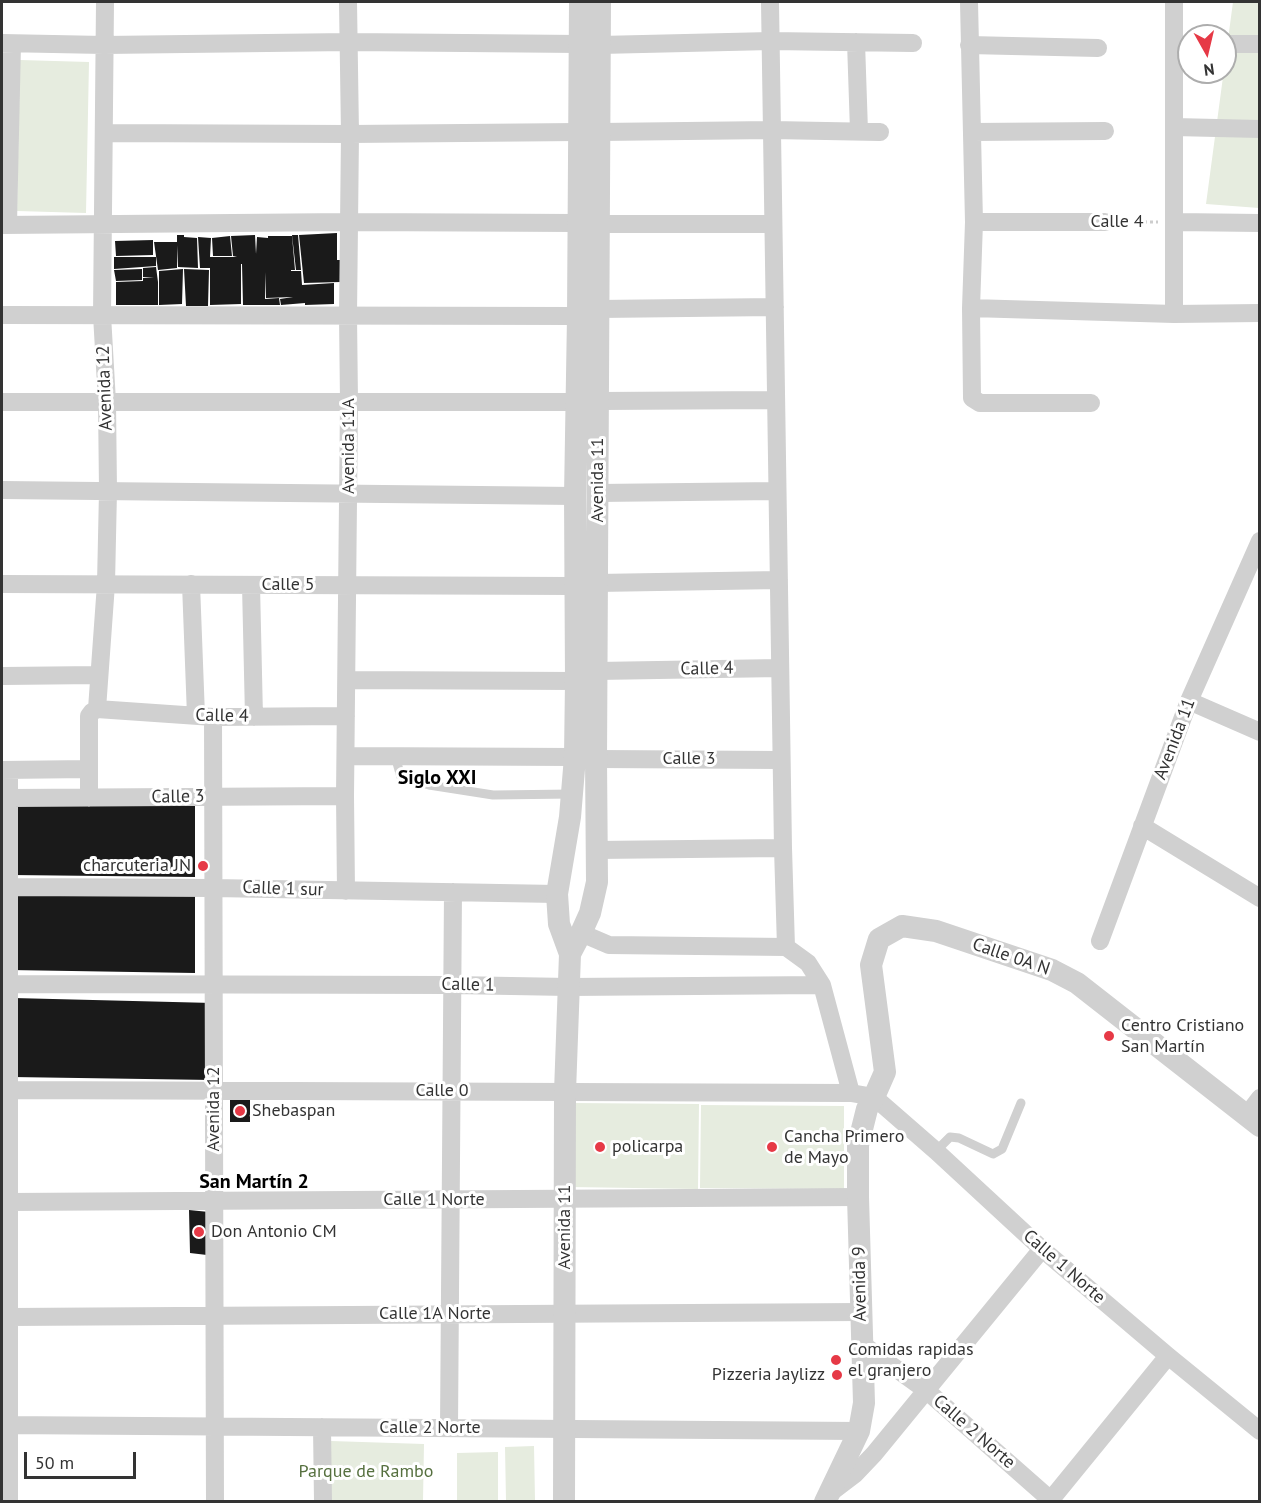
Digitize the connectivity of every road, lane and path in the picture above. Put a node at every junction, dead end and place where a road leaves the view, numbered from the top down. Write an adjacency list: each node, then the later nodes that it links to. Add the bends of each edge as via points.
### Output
1 (105, 2): 17 (street, Avenida 12)
2 (348, 2): 10 (street, Avenida 11A)
3 (580, 2): 14 (street, Avenida 11)
4 (600, 2): 14 (street, Avenida 11)
5 (770, 2): 9 (street)
6 (969, 2): 18 (street)
7 (1174, 2): 8 (street)
8 (1178, 24)
9 (771, 41): 11 (street); 14 (street); 23 (street)
10 (349, 42): 14 (street); 17 (street); 30 (street, Avenida 11A)
11 (856, 42): 12 (street); 24 (street)
12 (913, 43)
13 (7, 44): 17 (street); 40 (street)
14 (590, 44): 26 (street, Avenida 11)
15 (1237, 44): 16 (street)
16 (1260, 44)
17 (104, 45): 29 (street, Avenida 12)
18 (969, 45): 19 (street); 28 (street)
19 (1098, 48)
20 (1178, 84): 21 (street)
21 (1174, 128): 22 (street); 34 (street)
22 (1260, 129)
23 (772, 130): 24 (street); 26 (street); 39 (street)
24 (859, 131): 27 (street)
25 (1105, 131): 28 (street)
26 (589, 132): 30 (street); 35 (street, Avenida 11); 38 (street, Avenida 11)
27 (880, 132)
28 (972, 132): 32 (street)
29 (104, 133): 30 (street); 37 (street, Avenida 12)
30 (350, 134): 31 (street, Avenida 11A)
31 (350, 222): 35 (street); 37 (street); 48 (street, Avenida 11A)
32 (974, 222): 33 (street, Calle 4); 42 (street)
33 (1105, 222): 34 (path, Calle 4)
34 (1175, 222): 36 (street); 45 (street)
35 (577, 223): 49 (street, Avenida 11)
36 (1260, 223)
37 (103, 224): 40 (street); 47 (street, Avenida 12)
38 (600, 224): 39 (street); 43 (street, Avenida 11)
39 (773, 224): 41 (street)
40 (5, 225)
41 (775, 308): 43 (street); 50 (street)
42 (971, 308): 45 (street); 55 (street, via 972,398 980,404)
43 (599, 309): 51 (street, Avenida 11)
44 (1260, 313): 45 (street)
45 (1174, 314)
46 (2, 315): 47 (street)
47 (102, 315): 48 (street); 53 (street, Avenida 12)
48 (348, 315): 49 (street); 54 (street, Avenida 11A)
49 (578, 316): 51 (street, Avenida 11)
50 (776, 400): 51 (street); 58 (street)
51 (588, 401): 54 (street); 60 (street, Avenida 11); 61 (street, Avenida 11)
52 (2, 402): 53 (street)
53 (107, 402): 54 (street); 57 (street, Avenida 12)
54 (349, 402): 59 (street, Avenida 11A)
55 (1091, 403)
56 (2, 490): 57 (street)
57 (108, 491): 59 (street); 65 (street, Avenida 12)
58 (777, 491): 60 (street); 63 (street)
59 (348, 494): 61 (street); 68 (street, Avenida 11A)
60 (598, 494): 69 (street, Avenida 11)
61 (575, 496): 69 (street, Avenida 11)
62 (1260, 542): 76 (street, Avenida 11)
63 (779, 580): 69 (street, Calle 5); 70 (street)
64 (2, 584): 65 (street, Calle 5)
65 (106, 584): 66 (street, Calle 5); 72 (street, Avenida 12)
66 (191, 585): 67 (street, Calle 5); 79 (street, Avenida 12)
67 (251, 585): 68 (street, Calle 5); 80 (street)
68 (348, 585): 69 (street, Calle 5); 74 (street, Avenida 11A)
69 (586, 585): 71 (street, Avenida 11); 75 (street, Avenida 11)
70 (780, 668): 71 (street, Calle 4); 85 (street)
71 (597, 671): 84 (street, Avenida 11)
72 (99, 675): 73 (street); 77 (street, Avenida 12)
73 (2, 676)
74 (347, 680): 75 (street); 78 (street, Avenida 11A)
75 (576, 681): 84 (street, Avenida 11)
76 (1189, 702): 81 (street); 93 (street, Avenida 11)
77 (97, 709): 79 (street, Calle 4); 86 (street, Avenida 12, via 89,716)
78 (346, 716): 80 (street, Calle 4); 82 (street, Avenida 11A)
79 (205, 717): 80 (street, Calle 4); 89 (street, Avenida 12)
80 (254, 717)
81 (1260, 732)
82 (346, 756): 83 (street, Calle 3); 90 (street, Avenida 11A)
83 (395, 756): 84 (street, Calle 3); 88 (lane, via 401,777 429,785 493,795)
84 (585, 758): 85 (street, Calle 3); 88 (street, Avenida 11); 95 (street, Avenida 11)
85 (782, 760): 94 (street)
86 (89, 769): 87 (street); 92 (street, Avenida 12)
87 (5, 770): 91 (street)
88 (572, 794): 100 (street, Avenida 11)
89 (213, 796): 90 (street, Calle 3); 92 (street, Calle 3); 97 (street, Avenida 12)
90 (345, 796): 98 (street, Avenida 11A)
91 (10, 798): 92 (street, Calle 3); 96 (street)
92 (89, 798)
93 (1142, 826): 101 (street); 103 (street, Avenida 11)
94 (783, 848): 95 (street); 104 (street)
95 (596, 850): 102 (street, Avenida 11, via 597,882)
96 (10, 887): 97 (street, Calle 1 sur); 106 (street)
97 (213, 888): 98 (street, Calle 1 sur); 107 (street, Avenida 12)
98 (346, 891): 99 (street, Calle 1 sur)
99 (453, 892): 100 (street, Calle 1 sur); 108 (street)
100 (557, 894): 105 (street, Avenida 11, via 559,924)
101 (1260, 898)
102 (582, 933): 104 (street, via 609,945); 105 (street, Avenida 11)
103 (1100, 941)
104 (786, 947): 109 (street, via 808,963)
105 (570, 954): 110 (street, Avenida 11)
106 (5, 984): 107 (street, Calle 1); 111 (street)
107 (213, 984): 108 (street, Calle 1); 112 (street, Avenida 12)
108 (453, 985): 110 (street, Calle 1); 113 (street)
109 (822, 985): 110 (street, Calle 1); 115 (street)
110 (569, 987): 114 (street, Avenida 11)
111 (9, 1090): 112 (street, Calle 0); 124 (street)
112 (214, 1090): 113 (street, Calle 0); 123 (street, Avenida 12)
113 (452, 1092): 114 (street, Calle 0); 122 (street)
114 (565, 1092): 115 (street, Calle 0); 121 (street, Avenida 11)
115 (851, 1093): 116 (street, Calle 0)
116 (874, 1098): 118 (street, Calle 0A N, via 885,1072 872,965 879,939 902,926 936,931 1052,970 1077,983); 119 (street, Calle 1 Norte); 120 (street, Avenida 9, via 867,1109 858,1145)
117 (1021, 1103): 119 (lane, via 1002,1149 993,1154 950,1137)
118 (1255, 1113)
119 (936, 1151): 125 (street, Calle 1 Norte)
120 (858, 1197): 121 (street, Calle 1 Norte); 126 (street, Avenida 9)
121 (565, 1199): 122 (street, Calle 1 Norte); 128 (street, Avenida 11)
122 (451, 1200): 123 (street, Calle 1 Norte); 127 (street)
123 (214, 1201): 124 (street, Calle 1 Norte); 129 (street, Avenida 12)
124 (9, 1202): 130 (street)
125 (1042, 1250): 132 (street, Calle 1 Norte); 133 (street)
126 (861, 1312): 128 (street, Calle 1A Norte); 131 (street, Avenida 9)
127 (450, 1314): 128 (street, Calle 1A Norte); 129 (street, Calle 1A Norte); 137 (street)
128 (565, 1314): 138 (street, Avenida 11)
129 (214, 1316): 130 (street, Calle 1A Norte); 135 (street, Avenida 12)
130 (9, 1317): 134 (street)
131 (862, 1344): 133 (street, Calle 2 Norte); 139 (street, Avenida 9, via 864,1403)
132 (1168, 1356): 140 (street, Calle 1 Norte); 142 (street)
133 (927, 1390): 141 (street, via 874,1454); 142 (street, Calle 2 Norte)
134 (5, 1425): 135 (street, Calle 2 Norte); 143 (street)
135 (214, 1426): 136 (street, Calle 2 Norte); 144 (street, Avenida 12)
136 (322, 1427): 137 (street, Calle 2 Norte); 145 (street)
137 (449, 1428): 138 (street, Calle 2 Norte)
138 (564, 1429): 139 (street, Calle 2 Norte); 146 (street, Avenida 11)
139 (859, 1431): 141 (street, Avenida 9)
140 (1260, 1431)
141 (827, 1498)
142 (1051, 1501)
143 (9, 1502)
144 (215, 1502)
145 (324, 1502)
146 (564, 1502)

